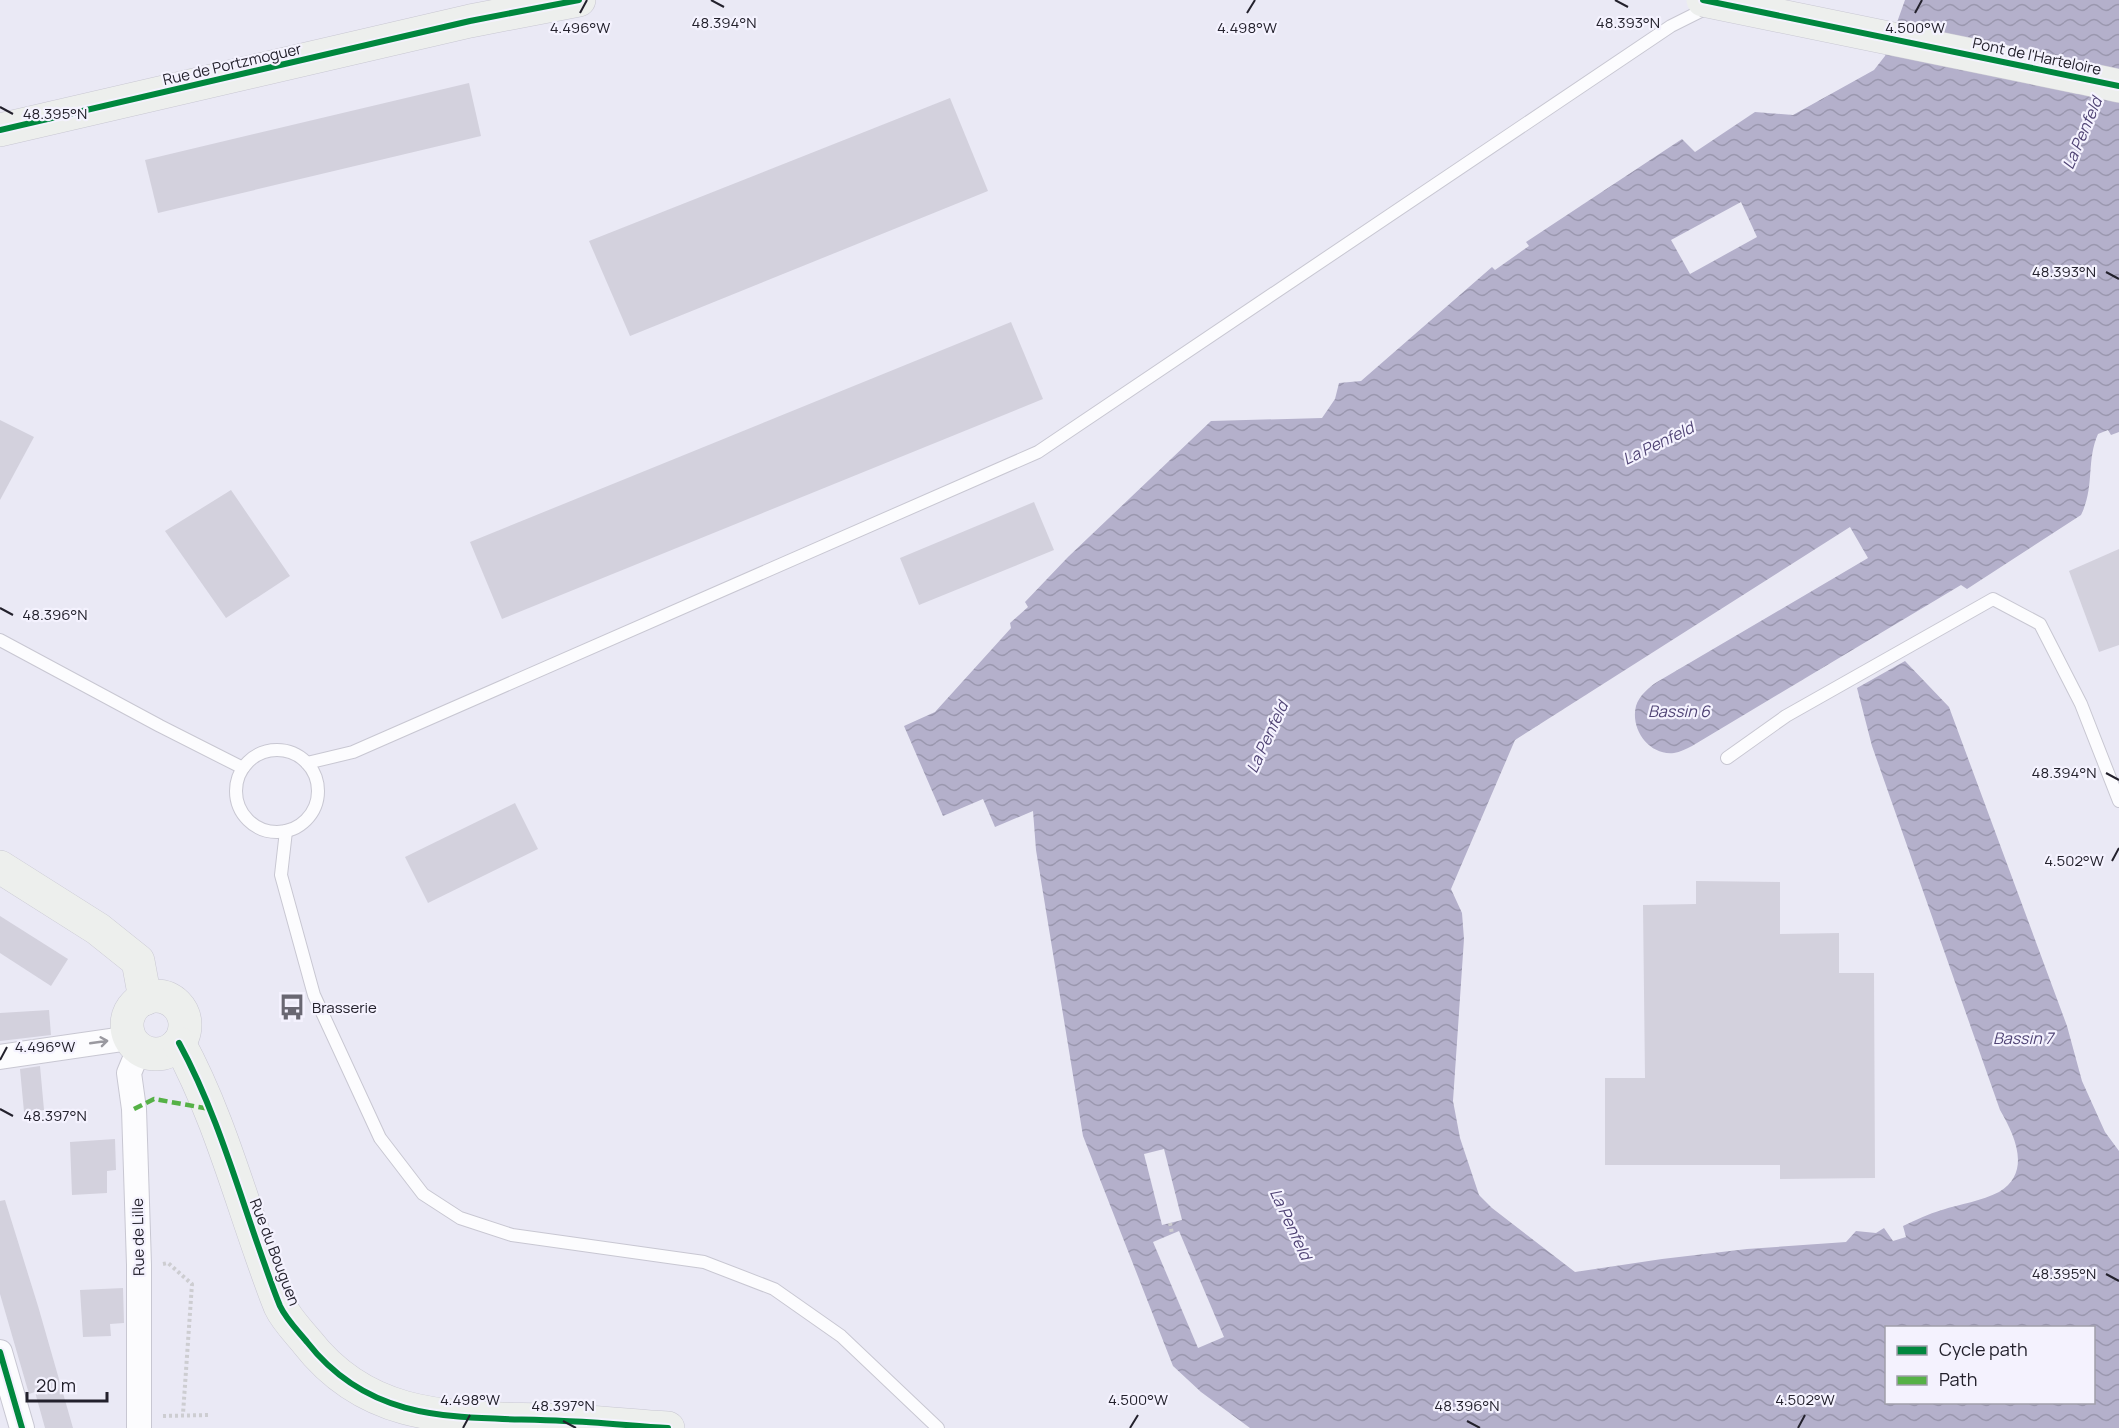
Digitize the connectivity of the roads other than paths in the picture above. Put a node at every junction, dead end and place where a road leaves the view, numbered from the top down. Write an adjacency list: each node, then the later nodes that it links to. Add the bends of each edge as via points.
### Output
1 (517, 0): 5 (street, Rue de Portzmoguer)
2 (579, 0): 5 (street, Rue de Portzmoguer)
3 (1703, 0): 6 (street, Pont de l'Harteloire, bridge)
4 (1716, 0): 10 (lane, via 1671,26 1038,452 353,752)
5 (470, 21): 7 (street, Rue de Portzmoguer)
6 (2119, 86)
7 (0, 130)
8 (0, 640): 11 (lane)
9 (1727, 758): 12 (lane, via 1786,716 1993,599 2040,624 2081,704)
10 (307, 763): 11 (lane, via 295,754 267,752 254,757); 13 (lane, via 315,775 316,803 305,821)
11 (243, 768): 13 (lane, via 236,795 248,820 260,828)
12 (2119, 801)
13 (286, 831): 23 (lane, via 281,875 314,995 380,1138 423,1194 460,1218 512,1235 704,1262 774,1289 841,1336)
14 (0, 867): 15 (street, via 98,929 138,961)
15 (145, 999): 16 (street, via 136,1004 127,1020); 17 (street, via 166,998 178,1007 185,1024)
16 (135, 1043): 17 (street, via 155,1054 168,1052); 18 (street, one-way to 16); 21 (street, Rue de Lille, via 129,1073 134,1109 138,1243)
17 (179, 1043): 22 (street, Rue du Bouguen, via 210,1109 281,1308 316,1355 342,1380 374,1400 417,1413 464,1419)
18 (0, 1057)
19 (0, 1352): 20 (street)
20 (22, 1428)
21 (139, 1428)
22 (668, 1428)
23 (938, 1428)

